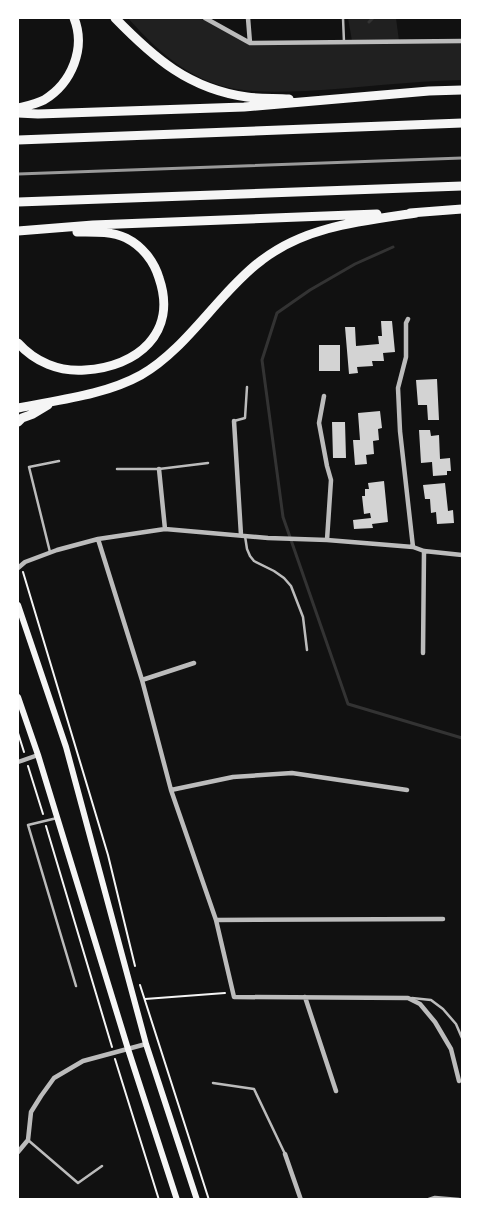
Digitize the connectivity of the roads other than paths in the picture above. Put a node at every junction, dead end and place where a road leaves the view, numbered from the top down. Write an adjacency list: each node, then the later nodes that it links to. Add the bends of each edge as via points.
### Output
1 (74, 18): 11 (highway, via 79,42 70,74 44,99)
2 (115, 18): 10 (highway, via 157,58 190,80 209,88 249,97)
3 (205, 18): 8 (street)
4 (248, 18): 8 (street)
5 (343, 18): 7 (lane)
6 (462, 41): 7 (street)
7 (344, 42): 8 (street)
8 (250, 43)
9 (462, 90): 10 (highway)
10 (322, 100): 12 (highway, via 244,107)
11 (18, 108)
12 (18, 114)
13 (462, 123): 14 (highway)
14 (18, 140)
15 (462, 186): 16 (highway)
16 (18, 202)
17 (462, 209): 18 (highway)
18 (416, 213): 19 (highway, via 93,225); 24 (highway, via 330,228 284,246 243,276 178,345 143,374 122,384)
19 (20, 231): 21 (highway, via 110,233 125,238 138,246 156,269 164,298 163,314 151,341 128,360 112,366 75,371 56,368 40,362)
20 (408, 319): 36 (street, via 406,357 398,388)
21 (18, 343)
22 (247, 387): 26 (lane, via 245,418)
23 (324, 396): 35 (street, via 319,423 331,480)
24 (52, 402): 25 (highway); 27 (highway)
25 (18, 408)
26 (234, 421): 33 (street)
27 (18, 422)
28 (59, 461): 38 (lane, via 29,467)
29 (208, 463): 31 (lane)
30 (117, 469): 31 (lane)
31 (159, 469): 32 (street)
32 (165, 529): 33 (street); 34 (street)
33 (243, 535): 35 (street); 42 (lane, via 254,561 274,570 291,586 303,617)
34 (98, 539): 38 (street); 45 (street)
35 (327, 540): 36 (street)
36 (413, 547): 37 (street)
37 (424, 551): 39 (street); 43 (street)
38 (50, 552): 40 (street)
39 (462, 555)
40 (19, 566)
41 (18, 605): 58 (main road, via 66,748)
42 (308, 650)
43 (423, 653)
44 (194, 663): 45 (street)
45 (142, 680): 49 (street)
46 (18, 697): 47 (main road)
47 (38, 755): 48 (street); 51 (main road)
48 (18, 762)
49 (171, 790): 50 (street, via 233,777 292,773); 53 (street)
50 (406, 790)
51 (57, 818): 54 (lane, via 28,825); 59 (main road)
52 (443, 919): 53 (street)
53 (216, 920): 55 (street, via 233,995)
54 (76, 986)
55 (305, 997): 56 (street); 62 (street)
56 (408, 998): 57 (lane, via 431,1000 456,1024); 60 (street, via 420,1004 435,1022 451,1049)
57 (462, 1038)
58 (146, 1044): 59 (street); 68 (main road)
59 (128, 1049): 63 (street, via 83,1061 54,1078 31,1112); 67 (main road)
60 (459, 1081)
61 (212, 1083): 65 (lane, via 254,1089)
62 (336, 1091)
63 (28, 1140): 64 (street); 66 (lane, via 78,1184)
64 (18, 1152)
65 (285, 1154): 69 (street)
66 (102, 1166)
67 (177, 1200)
68 (196, 1200)
69 (301, 1200)
70 (429, 1200): 71 (street)
71 (459, 1200)

